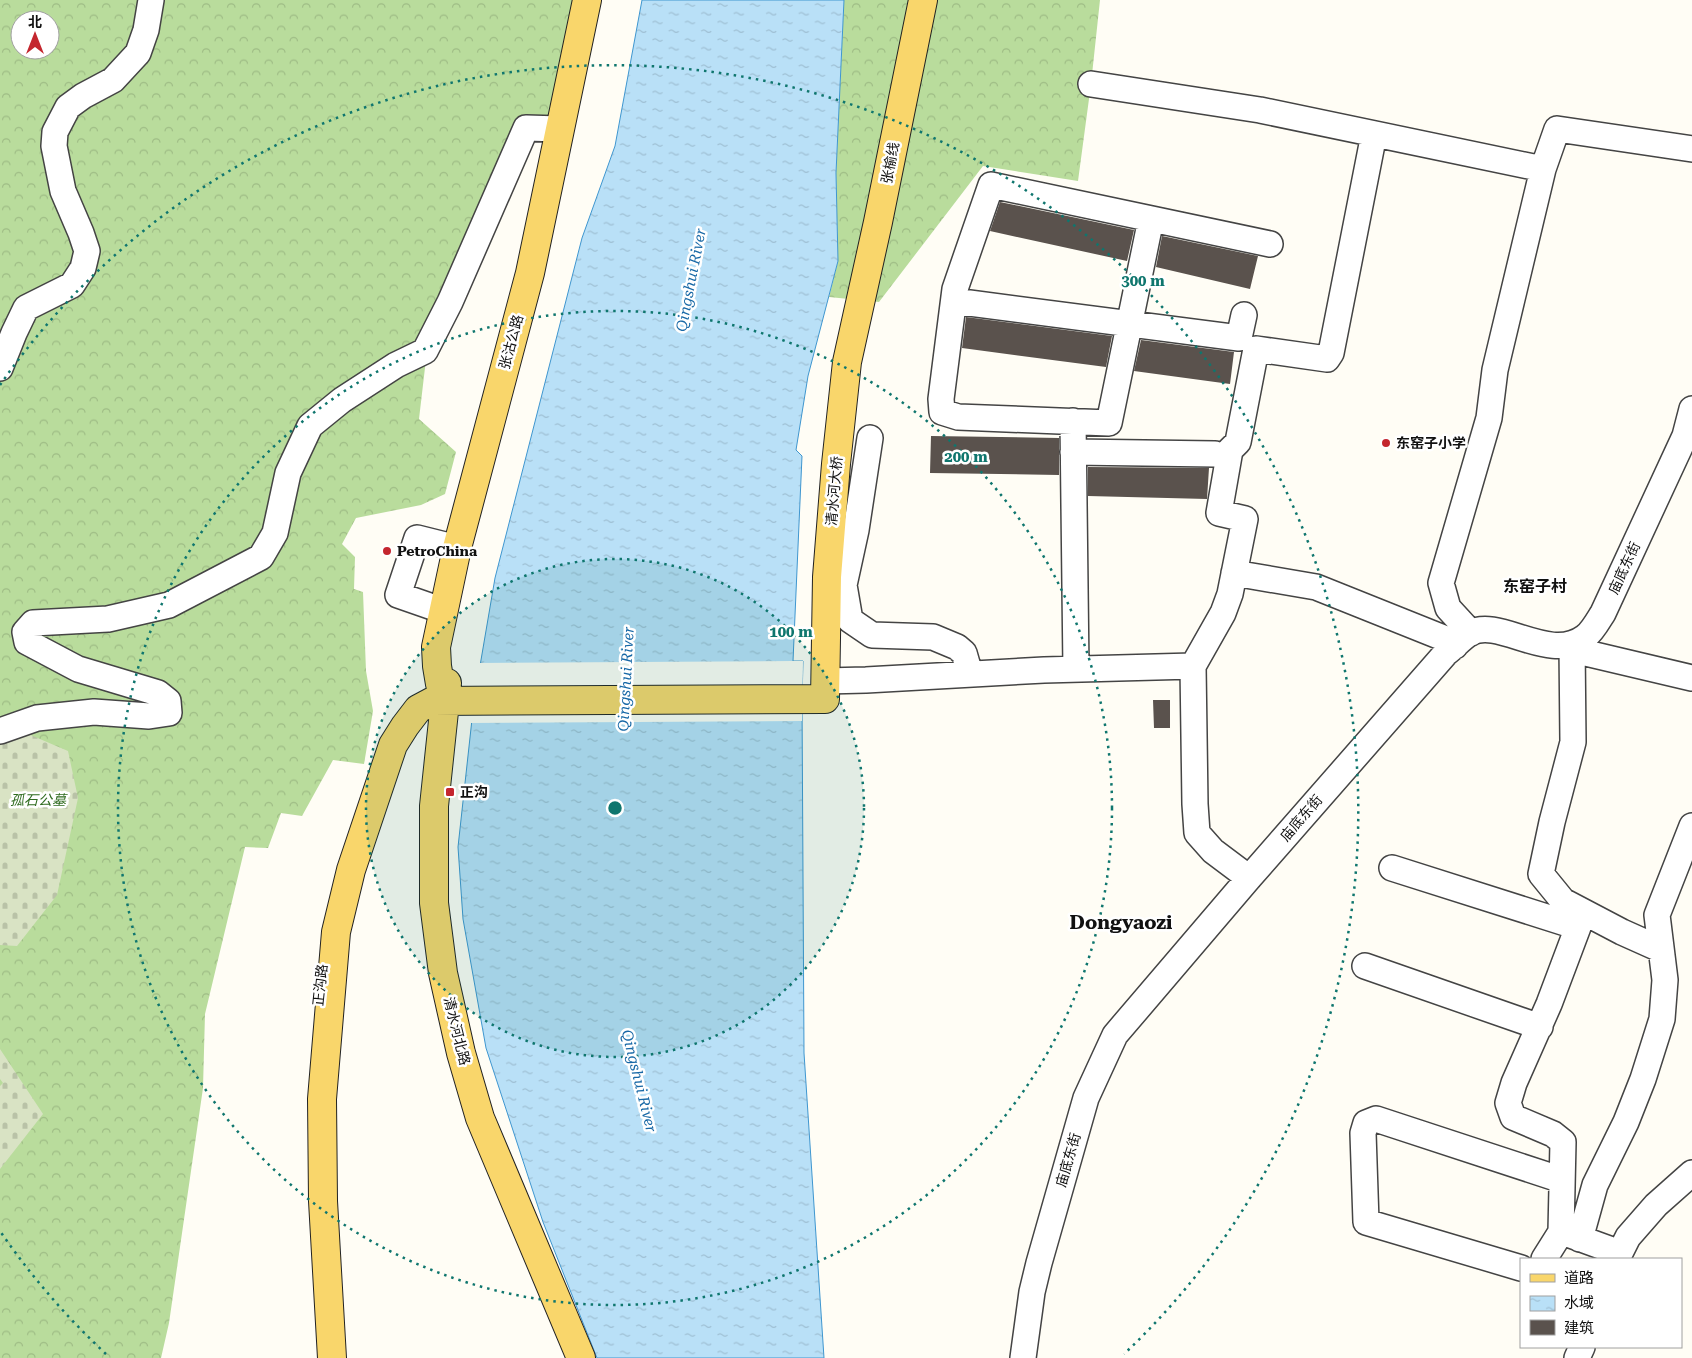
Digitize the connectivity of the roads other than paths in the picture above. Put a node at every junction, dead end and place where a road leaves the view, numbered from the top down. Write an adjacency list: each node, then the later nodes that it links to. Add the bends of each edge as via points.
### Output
1 (151, 0): 15 (street, via 138,53 113,80 68,107 54,132 63,192 87,251 84,268 72,285 26,308)
2 (587, 0): 5 (main road, 张沽公路)
3 (923, 0): 14 (main road, 张榆线)
4 (1091, 84): 6 (street, via 1260,110)
5 (560, 129): 21 (main road, 张沽公路, via 530,273); 32 (street, via 526,128 450,302 425,351 396,365 342,400 310,426 288,473 275,533 261,556 169,605 108,619 33,623 25,632 27,642 78,669 158,693 168,701 169,713 148,716 94,712 37,718)
6 (1374, 134): 8 (street); 22 (street, via 1331,353 1327,359 1256,349 1238,442 1230,450 1219,513 1245,519)
7 (1692, 148): 8 (street, via 1557,129)
8 (1543, 169): 24 (street, via 1495,370 1489,418 1441,583 1448,608)
9 (1151, 219): 10 (street); 11 (street, via 991,185); 13 (street)
10 (1270, 244)
11 (954, 300): 13 (street); 17 (street, via 942,412 958,417)
12 (1244, 316): 13 (street, via 1239,338)
13 (1129, 325): 17 (street, via 1109,423)
14 (854, 326): 30 (main road, 清水河大桥, via 836,464)
15 (0, 368)
16 (1692, 409): 25 (street, 庙底东街, via 1685,436 1603,613 1586,636)
17 (1073, 421): 19 (street)
18 (870, 438): 28 (street, via 844,585 850,620 872,635 933,637 956,647 964,654)
19 (1073, 452): 20 (street); 27 (street)
20 (1215, 454)
21 (457, 548): 23 (main road, 张沽公路); 23 (street, via 417,538 398,595)
22 (1234, 573): 24 (street, via 1316,587 1446,639); 26 (street, via 1223,613)
23 (444, 611): 31 (main road, 张沽公路, via 436,647)
24 (1463, 639): 25 (street, via 1488,630 1548,646); 35 (street, 庙底东街, via 1446,653)
25 (1572, 645): 29 (street, via 1586,653); 36 (street, via 1573,742 1541,874 1563,901)
26 (1193, 666): 27 (street); 35 (street, via 1194,804 1198,833 1213,851)
27 (1076, 669): 28 (street)
28 (970, 674): 30 (street, via 866,680 836,699)
29 (1692, 678)
30 (816, 684): 31 (main road, 正沟路, via 474,693)
31 (440, 691): 45 (main road, 正沟路, via 421,687 399,708 383,740 327,927 311,1100 311,1199); 46 (main road, 正沟路, via 418,709 394,745 351,870 336,932 322,1099 323,1201); 47 (main road, 清水河北路, via 425,759 422,818 423,904 431,975 450,1055 471,1123); 48 (main road, 清水河北路, via 434,806 434,903 443,973 480,1118)
32 (0, 731)
33 (1692, 826): 36 (street, via 1656,915)
34 (1392, 868): 38 (street, via 1578,927)
35 (1249, 878): 49 (street, 庙底东街, via 1115,1035 1101,1063 1086,1098 1039,1263)
36 (1660, 949): 41 (street, via 1665,980 1662,1019 1626,1122)
37 (1365, 966): 38 (street)
38 (1540, 1027): 40 (street, via 1508,1102 1513,1117 1563,1142)
39 (1692, 1173): 42 (street, via 1656,1205 1628,1237)
40 (1562, 1180): 41 (street); 44 (street, via 1376,1119 1366,1123 1362,1134 1366,1222)
41 (1571, 1235): 42 (street); 43 (street)
42 (1619, 1256)
43 (1545, 1258)
44 (1520, 1268)
45 (319, 1358)
46 (332, 1358)
47 (567, 1358)
48 (581, 1358)
49 (1023, 1358)

